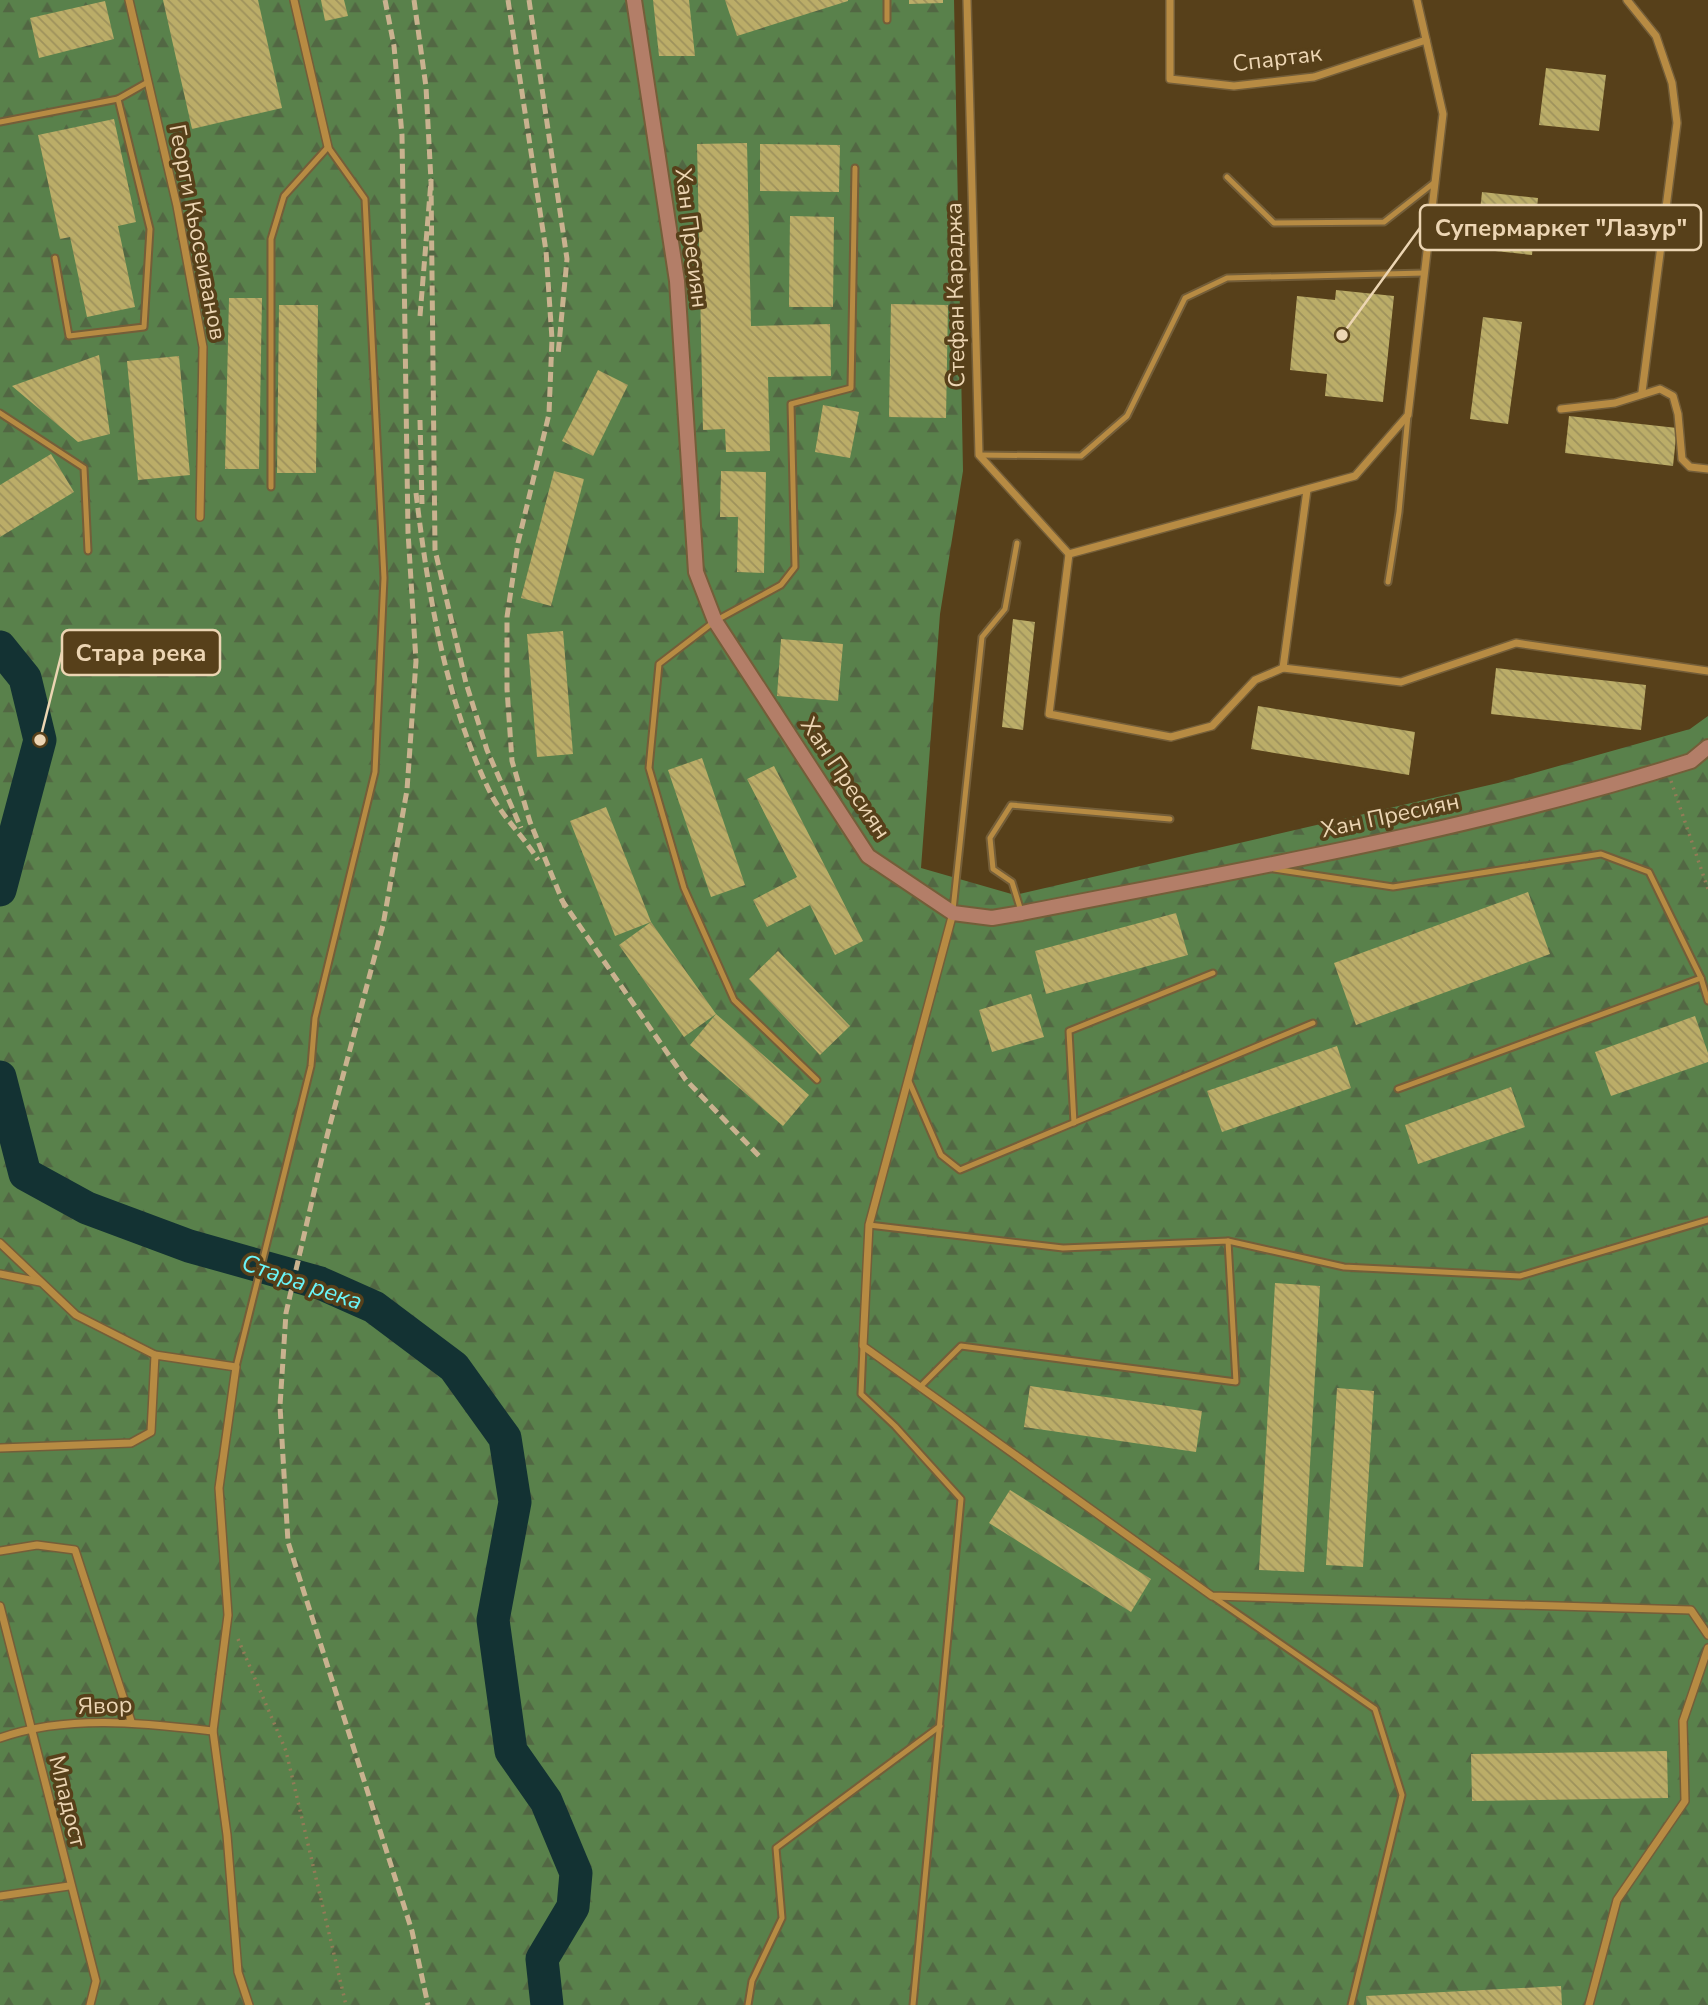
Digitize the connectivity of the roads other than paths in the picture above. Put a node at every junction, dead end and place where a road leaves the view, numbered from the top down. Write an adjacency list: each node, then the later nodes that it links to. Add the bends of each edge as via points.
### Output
1 (129, 0): 11 (street, Георги Кьосеиванов)
2 (295, 0): 14 (street)
3 (634, 0): 33 (street, Хан Пресиян, via 677,281 696,572)
4 (887, 0): 9 (lane)
5 (967, 0): 24 (street, Стефан Караджа)
6 (1170, 0): 10 (street, Спартак, via 1170,79 1234,86 1314,78)
7 (1416, 0): 10 (street)
8 (1628, 0): 20 (street, via 1656,36 1672,83 1676,123)
9 (887, 20)
10 (1426, 40): 17 (street, via 1443,114)
11 (148, 82): 12 (lane); 28 (street, Георги Кьосеиванов, via 177,206 202,347)
12 (118, 99): 13 (lane); 18 (lane, via 150,229 144,327 69,335)
13 (0, 122)
14 (328, 147): 26 (lane, via 284,197 271,239); 57 (lane, via 365,199 384,578 375,772 316,1018 312,1066)
15 (855, 168): 33 (lane, via 850,388 791,404 794,567 781,585)
16 (1227, 177): 17 (lane, via 1274,223 1384,222)
17 (1435, 182): 19 (street)
18 (55, 258)
19 (1424, 272): 23 (street); 24 (lane, via 1227,278 1185,298 1127,416 1081,456)
20 (1642, 392): 21 (street, via 1615,403); 25 (street, via 1660,389 1673,396 1682,459 1690,467)
21 (1561, 409)
22 (0, 413): 30 (lane, via 84,468)
23 (1408, 415): 27 (street, via 1355,476); 32 (lane)
24 (979, 455): 31 (street)
25 (1708, 469)
26 (271, 487)
27 (1307, 489): 31 (street); 34 (street)
28 (200, 517)
29 (1017, 543): 39 (lane, via 1004,609 982,637)
30 (88, 551)
31 (1069, 554): 34 (street, via 1049,714 1171,737 1213,726 1255,680)
32 (1388, 582)
33 (715, 621): 39 (street, Хан Пресиян, via 868,856); 46 (lane, via 659,664 649,768 684,888 734,1000)
34 (1283, 668): 35 (street, via 1401,682 1516,643)
35 (1708, 671)
36 (1708, 747): 38 (street, Хан Пресиян, via 1691,761 1553,803)
37 (1170, 819): 40 (lane, via 1012,805 990,838 993,869 1012,882)
38 (1257, 867): 40 (street, Хан Пресиян); 42 (lane, via 1393,887 1601,854 1649,872)
39 (953, 913): 40 (street, Хан Пресиян, via 992,918); 45 (street)
40 (1022, 914)
41 (1213, 974): 48 (lane, via 1069,1031)
42 (1701, 978): 43 (lane); 47 (lane)
43 (1708, 1001)
44 (1313, 1023): 48 (lane)
45 (908, 1079): 48 (lane, via 941,1156 960,1170); 50 (street)
46 (817, 1080)
47 (1398, 1089)
48 (1074, 1123)
49 (1708, 1220): 51 (lane, via 1520,1276 1344,1267)
50 (869, 1225): 51 (lane, via 1063,1248); 55 (street)
51 (1228, 1241): 58 (lane, via 1236,1382 961,1346)
52 (0, 1243): 54 (street)
53 (0, 1275): 54 (street)
54 (41, 1282): 56 (street, via 76,1315)
55 (863, 1346): 58 (street); 67 (lane, via 861,1394 961,1499)
56 (155, 1354): 57 (street); 59 (street, via 151,1432 131,1443)
57 (236, 1367): 69 (street, via 219,1488 228,1615)
58 (920, 1387): 61 (street)
59 (0, 1448)
60 (0, 1551): 66 (street, via 37,1545 75,1550)
61 (1212, 1596): 64 (street, via 1690,1610); 77 (lane, via 1375,1709 1402,1795)
62 (0, 1606): 63 (street, Младост)
63 (1, 1617): 68 (street, Младост)
64 (1708, 1635)
65 (1708, 1648): 78 (street, via 1683,1721 1685,1801 1617,1900)
66 (131, 1721): 68 (street, Явор); 69 (street, Явор)
67 (940, 1726): 75 (lane, via 776,1848 782,1918 752,1981); 76 (lane)
68 (29, 1728): 70 (street, Явор); 71 (street, Младост)
69 (213, 1731): 74 (street, via 238,1972)
70 (0, 1738)
71 (69, 1886): 72 (street); 73 (street, Младост, via 96,1982)
72 (0, 1896)
73 (90, 2005)
74 (249, 2005)
75 (748, 2005)
76 (913, 2005)
77 (1351, 2005)
78 (1589, 2005)

